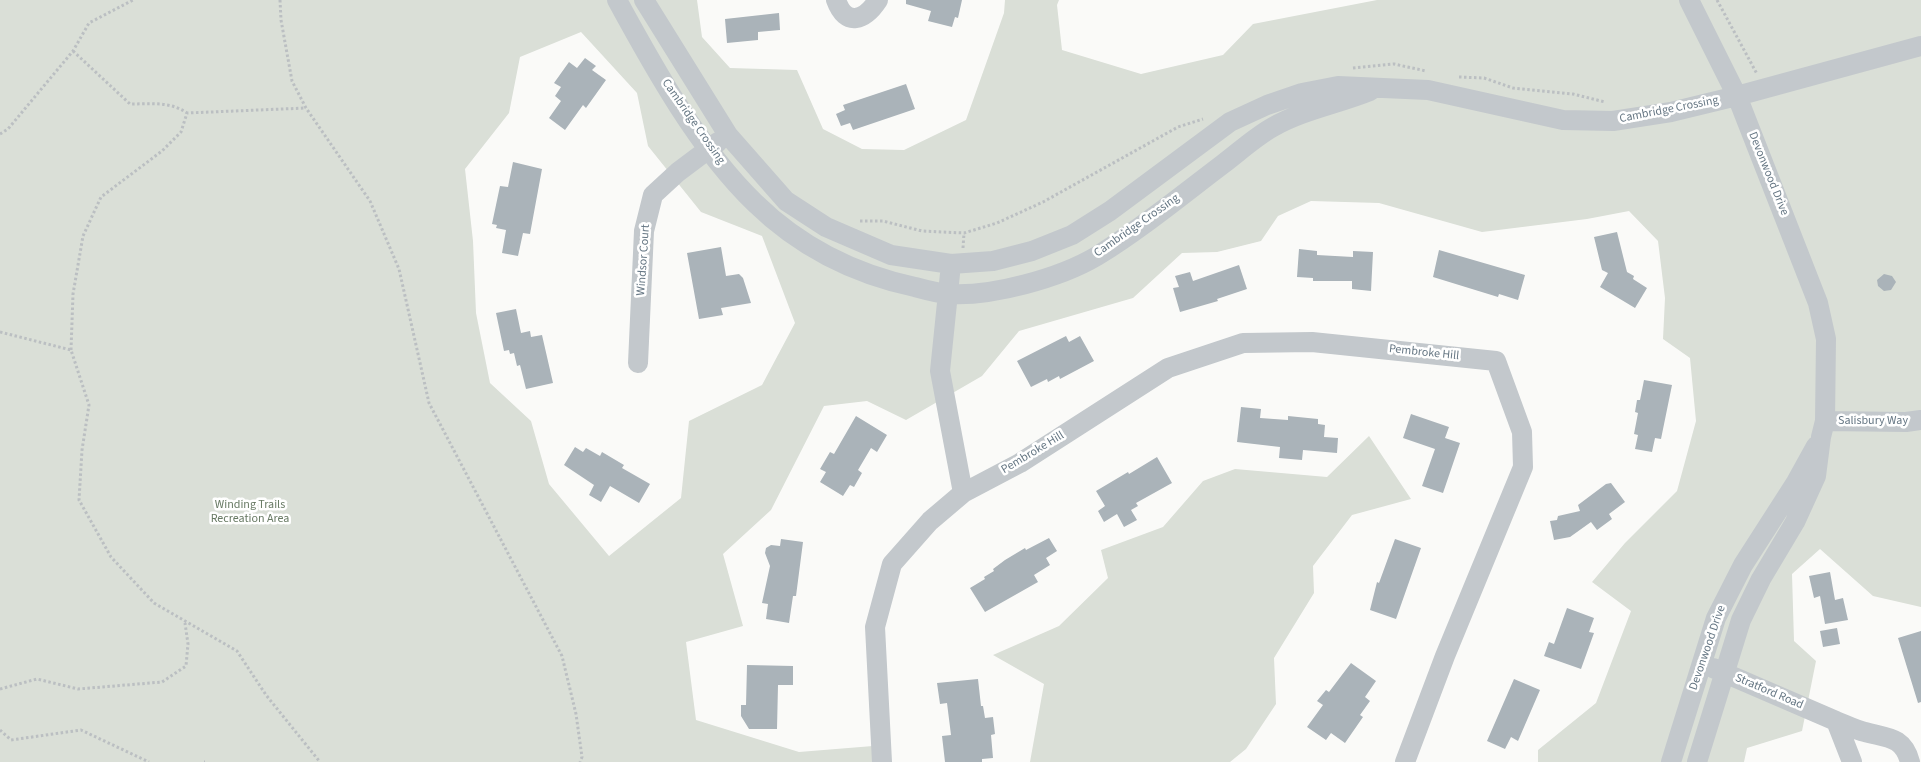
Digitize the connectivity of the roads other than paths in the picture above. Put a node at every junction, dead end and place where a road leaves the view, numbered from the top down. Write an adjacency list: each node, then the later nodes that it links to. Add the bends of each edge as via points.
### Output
1 (617, 0): 10 (street, Cambridge Crossing, via 648,58)
2 (644, 0): 9 (street, Cambridge Crossing)
3 (836, 0): 4 (street, via 840,10 850,17 861,18)
4 (878, 0)
5 (1689, 0): 8 (street, Cambridge Crossing)
6 (1921, 46): 8 (street)
7 (1376, 88): 8 (street, Cambridge Crossing, via 1428,90 1563,120 1613,121 1671,112); 11 (street, Cambridge Crossing, via 1338,86 1302,93 1267,105 1230,122 1110,211 1072,235 1032,251 993,261); 12 (street, Cambridge Crossing, via 1310,110 1272,128 1095,257 1038,281 994,291)
8 (1737, 96): 15 (street, Devonwood Drive, via 1818,303 1826,339)
9 (728, 135): 10 (street, Windsor Court); 11 (street, Cambridge Crossing, via 786,200 826,227 891,255)
10 (709, 149): 12 (street, Cambridge Crossing, via 754,202 803,243 854,270); 13 (street, Windsor Court, via 653,195 644,232)
11 (951, 264): 12 (street)
12 (948, 294): 16 (street, via 940,371)
13 (638, 363)
14 (1921, 420): 15 (street, Salisbury Way)
15 (1823, 429): 17 (street, Devonwood Drive, via 1795,484 1743,565 1716,618); 18 (street, Devonwood Drive, via 1816,476 1795,522 1741,620)
16 (962, 493): 20 (street, Pembroke Hill, via 930,521 892,564 875,626); 21 (street, Pembroke Hill, via 1020,463 1168,368 1243,343 1312,342 1496,361 1522,432 1523,467)
17 (1702, 663): 18 (street, Stratford Road); 22 (street, Devonwood Drive)
18 (1724, 672): 19 (street, Stratford Road); 23 (street, Devonwood Drive)
19 (1836, 721): 24 (street); 25 (street, Stratford Road, via 1864,732 1891,736 1904,747)
20 (882, 762)
21 (1405, 762)
22 (1671, 762)
23 (1696, 762)
24 (1852, 762)
25 (1910, 762)

